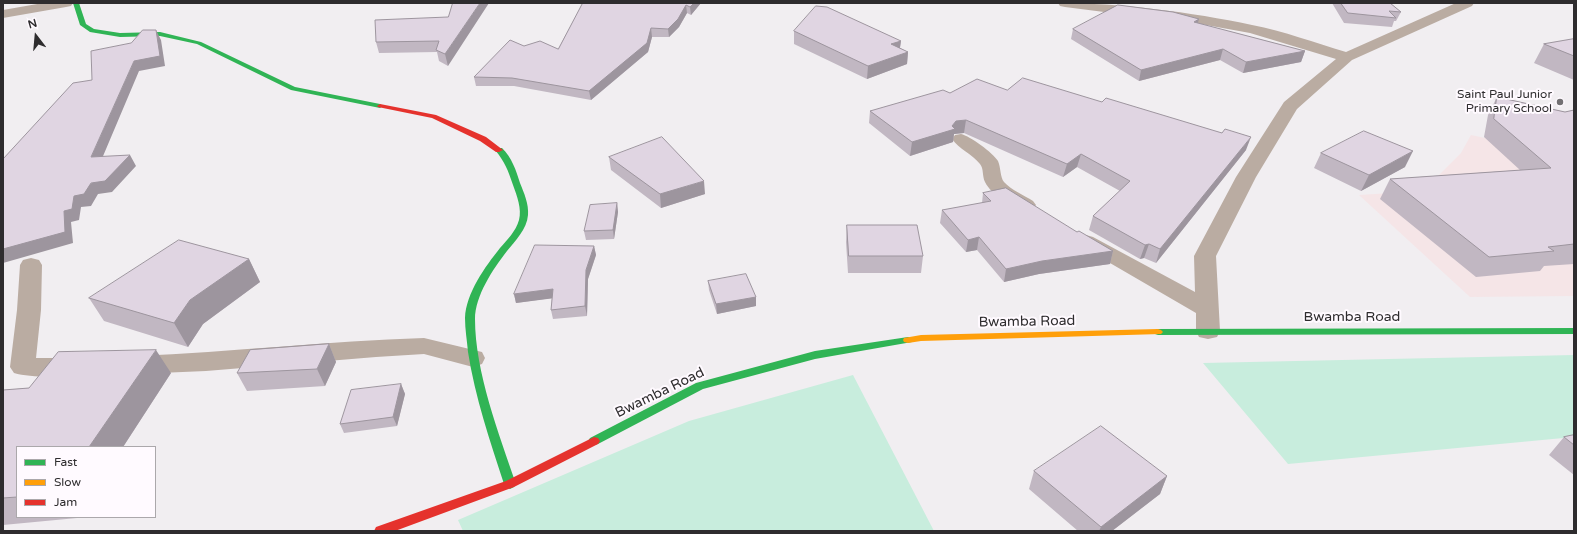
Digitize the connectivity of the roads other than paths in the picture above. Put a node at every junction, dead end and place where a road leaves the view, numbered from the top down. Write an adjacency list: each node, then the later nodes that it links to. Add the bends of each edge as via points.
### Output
1 (66, 3): 5 (street)
2 (76, 3): 14 (street, via 83,25 92,30 120,35 160,34 199,42 293,90 434,116 483,138 505,155 523,203 523,219 474,301 470,317)
3 (1065, 3): 6 (street, via 1246,28)
4 (1467, 3): 6 (street)
5 (3, 14)
6 (1347, 57): 11 (street, via 1290,106 1246,177 1205,256)
7 (961, 139): 8 (street, via 988,162 993,180 999,188)
8 (1039, 212)
9 (1073, 232): 11 (street)
10 (31, 265): 14 (street, via 23,367 206,362 424,346)
11 (1207, 309): 12 (street)
12 (1208, 331): 13 (street, Bwamba Road); 15 (street, Bwamba Road, via 921,338 815,356 700,386)
13 (1574, 331)
14 (473, 358): 15 (street, via 483,400)
15 (510, 484): 16 (street, Bwamba Road)
16 (380, 531)

